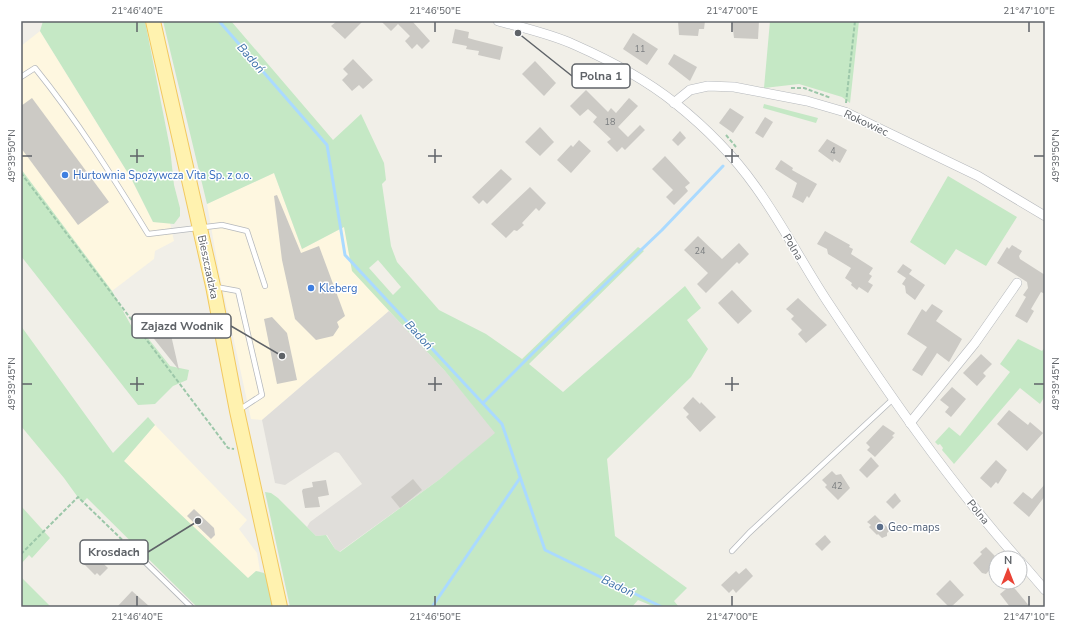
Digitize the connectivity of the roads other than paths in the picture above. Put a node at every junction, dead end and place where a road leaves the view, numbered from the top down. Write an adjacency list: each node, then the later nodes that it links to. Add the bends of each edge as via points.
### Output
1 (153, 21): 6 (main road, Bieszczadzka)
2 (498, 21): 4 (street, Polna, via 576,45 629,73)
3 (21, 77): 6 (lane, via 35,68 52,89 124,194 148,234)
4 (674, 103): 5 (street, Rokowiec, via 690,90 708,86 734,87 808,101 846,112 978,176); 10 (street, Polna, via 704,128 756,186 810,275)
5 (1045, 216)
6 (200, 229): 8 (main road, Bieszczadzka); 9 (lane, via 222,225 247,231)
7 (1017, 283): 12 (street, via 980,337)
8 (213, 286): 11 (main road, Bieszczadzka); 11 (lane, via 238,291 262,395)
9 (265, 286)
10 (893, 399): 12 (street, Polna); 14 (lane)
11 (237, 410): 19 (main road, Bieszczadzka)
12 (910, 423): 13 (street, Polna)
13 (1010, 550)
14 (732, 551)
15 (145, 562): 18 (lane)
16 (1028, 570): 17 (street)
17 (1045, 590)
18 (191, 607)
19 (280, 607)

